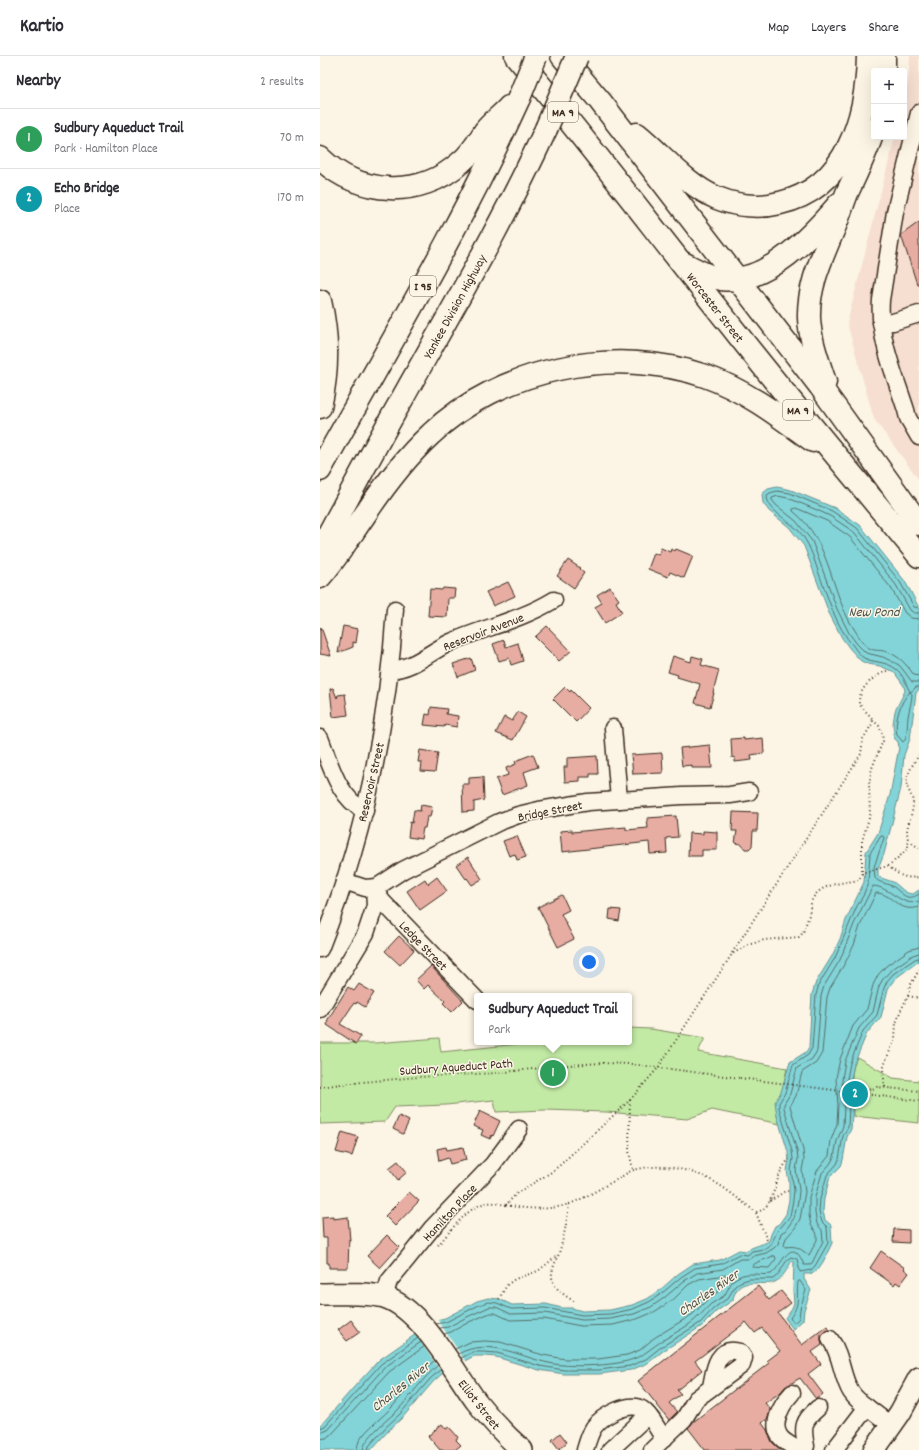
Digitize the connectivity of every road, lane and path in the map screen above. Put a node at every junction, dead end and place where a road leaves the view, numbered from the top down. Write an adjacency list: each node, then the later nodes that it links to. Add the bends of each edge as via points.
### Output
1 (516, 56): 14 (highway, Worcester Street / MA 9, via 575,126)
2 (536, 56): 8 (highway, I 95, bridge)
3 (562, 56): 9 (highway, Worcester Street / MA 9)
4 (577, 56): 27 (highway, Yankee Division Highway, bridge, via 523,178 484,254)
5 (868, 56): 9 (highway, via 864,100 855,133 844,156 830,175 813,189 776,204 737,204 705,192)
6 (884, 56): 7 (highway)
7 (884, 68)
8 (519, 98): 12 (highway, via 486,130 474,149 462,161 442,176 410,188 393,189 367,185 340,174); 24 (highway, I 95, via 450,238)
9 (604, 107): 15 (highway, Worcester Street / MA 9)
10 (919, 113): 18 (street, via 894,222 881,300)
11 (871, 137): 13 (highway)
12 (320, 158)
13 (846, 195): 15 (highway, via 812,234 789,253 759,272); 19 (highway, via 815,277 809,308 815,353)
14 (680, 262): 15 (highway, via 716,278); 23 (highway, Worcester Street / MA 9)
15 (737, 278): 19 (highway, Worcester Street / MA 9)
16 (320, 301): 20 (highway, via 326,350)
17 (919, 314): 18 (street)
18 (881, 323): 21 (street, via 883,338 908,418)
19 (834, 406): 22 (highway, Worcester Street / MA 9)
20 (320, 407)
21 (919, 437)
22 (872, 457): 25 (highway); 26 (highway, Worcester Street / MA 9)
23 (844, 466): 26 (highway, Worcester Street / MA 9); 30 (highway, via 761,404 705,376 661,366 621,363 561,369 526,378 498,389 438,427 398,470)
24 (320, 470)
25 (919, 508)
26 (911, 530): 28 (highway, Worcester Street / MA 9); 29 (highway)
27 (320, 550)
28 (919, 556)
29 (919, 564)
30 (320, 577)
31 (554, 600): 33 (street, Reservoir Avenue, via 522,617 443,646 404,668)
32 (395, 609): 33 (street, Reservoir Street)
33 (390, 670): 41 (street, Reservoir Street, via 379,748)
34 (889, 670): 35 (path, via 873,679 863,689 859,698 859,704)
35 (872, 720): 45 (path, via 879,726 883,741 872,768 869,784 870,815 862,841); 50 (path, via 863,740 861,754)
36 (613, 728): 40 (street)
37 (320, 738): 41 (street, via 341,787 349,800)
38 (919, 755): 42 (path, via 907,779 913,803 908,826)
39 (749, 792): 40 (street, Bridge Street, via 730,796)
40 (619, 800): 48 (street, Bridge Street, via 558,806 518,815 403,870)
41 (364, 811): 47 (street, Reservoir Street)
42 (908, 844): 43 (path, via 912,843); 44 (path, via 907,849)
43 (919, 848)
44 (888, 866): 45 (path); 46 (path, via 900,876)
45 (863, 873): 50 (path, via 859,880 836,883 817,893 799,937 764,940)
46 (919, 877)
47 (344, 881): 48 (street); 49 (street, Reservoir Street)
48 (374, 888): 53 (street, Ledge Street, via 382,901); 55 (street, via 375,906 366,933)
49 (320, 949)
50 (732, 954): 56 (path)
51 (919, 970): 52 (path, via 910,986)
52 (908, 996): 54 (path); 58 (path, via 896,1023 895,1039 883,1070)
53 (474, 997)
54 (919, 998)
55 (320, 1009)
56 (658, 1068): 57 (path, Sudbury Aqueduct Path, via 586,1064); 61 (path); 62 (path, Sudbury Aqueduct Path, bridge)
57 (320, 1087)
58 (885, 1087): 59 (path); 60 (path, via 856,1087)
59 (919, 1091)
60 (855, 1094)
61 (630, 1100): 65 (path, via 629,1151); 69 (path, via 560,1165 517,1192)
62 (919, 1102)
63 (519, 1129): 75 (street, Hamilton Place, via 493,1164 432,1228 390,1281)
64 (789, 1159): 67 (path)
65 (633, 1170): 68 (path); 70 (path, via 655,1167 679,1168 702,1175)
66 (788, 1191): 67 (path)
67 (769, 1202): 70 (path, via 761,1212)
68 (569, 1204): 69 (path, via 540,1209); 73 (path, via 567,1225)
69 (506, 1205): 72 (path, via 489,1202 480,1204)
70 (756, 1212): 71 (path)
71 (767, 1240)
72 (438, 1245)
73 (559, 1254): 76 (path, via 538,1271 515,1279 507,1285); 77 (path, via 553,1269 554,1284 560,1292)
74 (320, 1294): 75 (main road)
75 (384, 1297): 88 (main road, Elliot Street, via 406,1310 424,1327 476,1402)
76 (498, 1299)
77 (574, 1301)
78 (830, 1339): 82 (street, via 835,1346 851,1392)
79 (712, 1387): 86 (street, via 696,1400 684,1419)
80 (916, 1390): 85 (main road)
81 (792, 1393): 87 (street, via 784,1403 776,1426 779,1437)
82 (867, 1407): 85 (street); 91 (street)
83 (818, 1408): 87 (street, via 805,1420)
84 (648, 1415): 86 (street); 89 (street, via 633,1406 607,1416 593,1428); 90 (street)
85 (892, 1426): 92 (main road)
86 (657, 1447)
87 (801, 1449)
88 (522, 1450)
89 (586, 1450)
90 (610, 1450)
91 (834, 1450)
92 (874, 1450)

